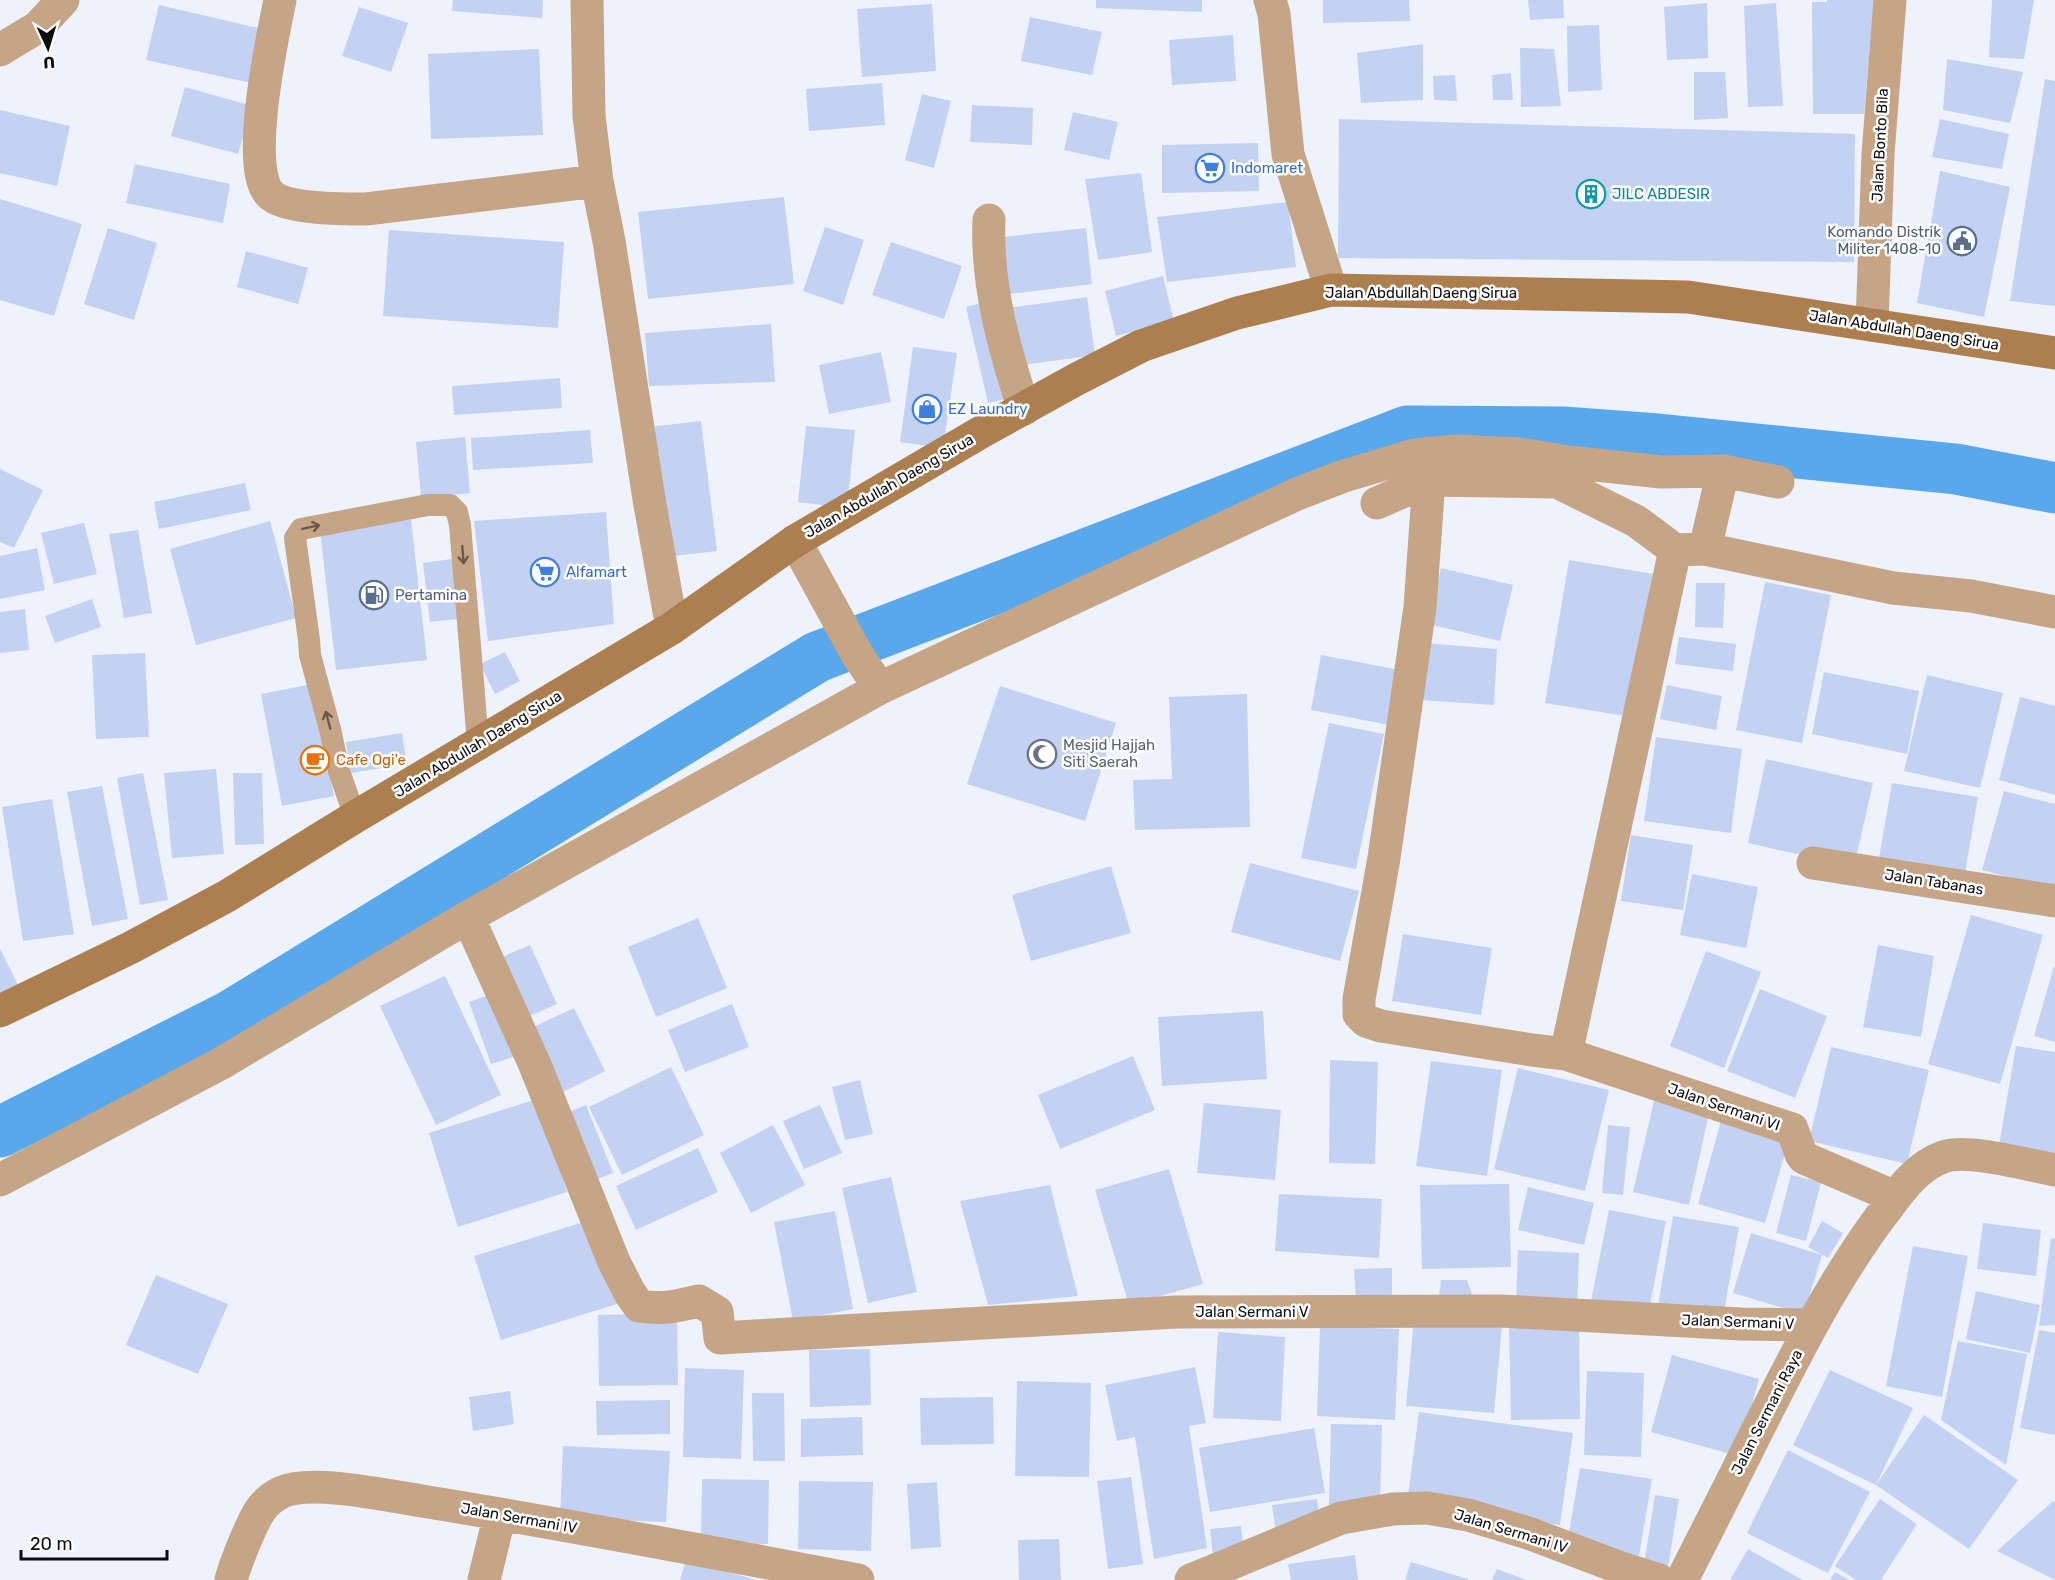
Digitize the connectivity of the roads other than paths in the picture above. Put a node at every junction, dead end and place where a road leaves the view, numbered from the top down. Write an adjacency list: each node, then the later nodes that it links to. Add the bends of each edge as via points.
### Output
1 (63, 0): 6 (street, via 38,27)
2 (279, 0): 7 (street, via 262,96 259,142 260,167 271,196 333,209 366,209)
3 (587, 0): 7 (street, via 589,116)
4 (1270, 0): 9 (street, via 1288,154)
5 (1890, 0): 10 (street, Jalan Bonto Bila, via 1878,154)
6 (0, 50)
7 (597, 181): 20 (street)
8 (989, 220): 12 (street, via 988,249 998,312)
9 (1331, 290): 10 (main road, Jalan Abdullah Daeng Sirua, via 1688,297); 12 (main road, Jalan Abdullah Daeng Sirua, via 1237,313 1141,346)
10 (1872, 325): 11 (main road, Jalan Abdullah Daeng Sirua)
11 (2055, 353)
12 (1024, 409): 17 (main road, Jalan Abdullah Daeng Sirua)
13 (1428, 467): 14 (street, via 1456,451 1519,454 1661,472); 16 (street); 18 (street, via 1557,482); 21 (street, via 1414,455 1297,494); 28 (street, Jalan Sermani VI, via 1420,607 1359,1014 1366,1022 1381,1026)
14 (1723, 471): 15 (street); 18 (street)
15 (1778, 482)
16 (1377, 503)
17 (795, 541): 20 (main road, Jalan Abdullah Daeng Sirua); 21 (street, via 858,656)
18 (1690, 549): 19 (street, via 1893,588 1971,596); 28 (street)
19 (2055, 612)
20 (672, 628): 22 (main road, Jalan Abdullah Daeng Sirua)
21 (880, 688): 26 (street)
22 (478, 743): 23 (main road, Jalan Abdullah Daeng Sirua); 23 (lane, one-way to 22, via 343,788 310,655 295,537 301,529 428,505 450,505 457,512)
23 (355, 817): 27 (main road, Jalan Abdullah Daeng Sirua, via 227,896)
24 (1814, 863): 25 (street, Jalan Tabanas)
25 (2055, 901)
26 (468, 917): 30 (street, via 220,1064); 32 (street, Jalan Sermani V, via 630,1293 639,1306 671,1308 699,1301 717,1312 720,1338 1177,1312 1501,1311)
27 (0, 1011)
28 (1566, 1054): 31 (street, Jalan Sermani VI, via 1791,1129 1804,1158)
29 (2055, 1170): 31 (street, Jalan Sermani Raya, via 1961,1154 1944,1156 1917,1172)
30 (0, 1180)
31 (1895, 1197): 32 (street, Jalan Sermani Raya, via 1860,1244)
32 (1811, 1325): 39 (street, Jalan Sermani Raya)
33 (500, 1514): 34 (street, Jalan Sermani IV, via 365,1492 295,1488 271,1498 261,1509); 35 (street); 36 (street, Jalan Sermani IV)
34 (231, 1580)
35 (484, 1580)
36 (858, 1580)
37 (1191, 1580): 38 (street, Jalan Sermani IV, via 1341,1518 1427,1508 1468,1515 1528,1533)
38 (1659, 1580)
39 (1682, 1580)

